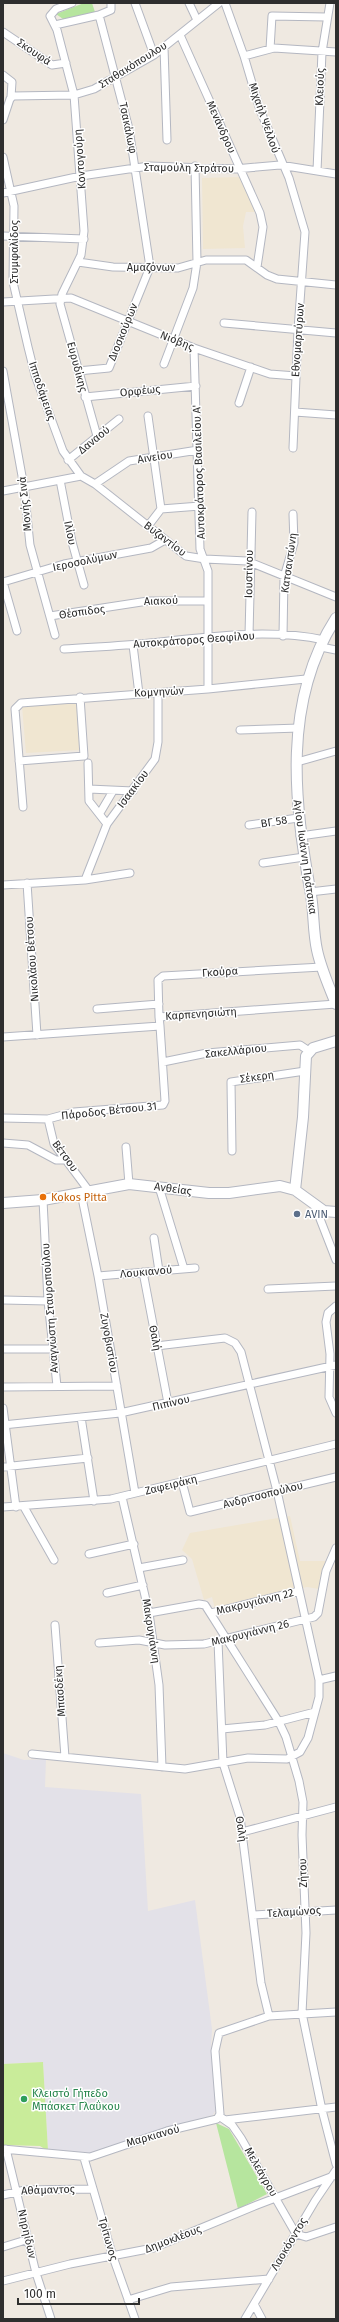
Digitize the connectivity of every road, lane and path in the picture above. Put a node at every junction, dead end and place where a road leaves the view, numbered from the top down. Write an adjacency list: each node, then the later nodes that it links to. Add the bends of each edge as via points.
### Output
1 (72, 3): 11 (street, via 53,12)
2 (135, 3): 18 (street)
3 (189, 3): 10 (street)
4 (219, 3): 10 (street, Σταθακόπουλου)
5 (225, 3): 19 (street, Μιχαήλ Ψελλού)
6 (330, 3): 9 (street, Κλειούς)
7 (112, 5): 8 (street)
8 (99, 15): 11 (street); 22 (street, Τσακάλωφ)
9 (326, 17): 15 (street, via 272,16); 16 (street, Κλειούς)
10 (197, 20): 13 (street, Σταθακόπουλου)
11 (53, 22): 20 (street, Κοντογούρη)
12 (3, 32): 20 (street, Σκουφά, via 52,65)
13 (180, 34): 14 (street, Σταθακόπουλου); 31 (street, Μενάνδρου)
14 (164, 47): 18 (street, Σταθακόπουλου); 26 (street)
15 (270, 49): 16 (street); 19 (street)
16 (322, 52): 17 (street); 32 (street, Κλειούς)
17 (336, 52)
18 (154, 55): 22 (street, Σταθακόπουλου)
19 (244, 56): 28 (street, Μιχαήλ Ψελλού, via 260,110)
20 (66, 63): 23 (street, Κοντογούρη)
21 (3, 76): 24 (street, via 12,82)
22 (116, 78): 23 (street, Σταθακόπουλου, via 94,90); 30 (street, Τσακάλωφ)
23 (74, 95): 24 (street, Σταθακόπουλου); 34 (street, Κοντογούρη)
24 (11, 97): 25 (street)
25 (3, 120)
26 (167, 140)
27 (3, 157): 35 (street, Στυμφαλίδος)
28 (282, 165): 31 (street, Σταμούλη Στράτου); 32 (street, Σταμούλη Στράτου); 37 (street, Μιχαήλ Ψελλού, via 292,187)
29 (195, 166): 30 (street, Σταμούλη Στράτου); 31 (street, Σταμούλη Στράτου); 42 (street)
30 (136, 168): 34 (street, Σταμούλη Στράτου); 43 (street, Τσακάλωφ)
31 (240, 169): 44 (street, Μενάνδρου, via 260,213 263,227)
32 (317, 171): 33 (street, Σταμούλη Στράτου)
33 (336, 174)
34 (81, 176): 35 (street, Σταμούλη Στράτου); 40 (street, Κοντογούρη)
35 (11, 191): 36 (street, Σταμούλη Στράτου); 39 (street, Στυμφαλίδος, via 14,209)
36 (3, 193)
37 (305, 232): 45 (street, Εθνομαρτύρων)
38 (3, 236): 39 (street)
39 (13, 236): 40 (street); 48 (street, Στυμφαλίδος, via 13,277)
40 (84, 239): 41 (street, Κοντογούρη)
41 (78, 262): 43 (street, Αμαζόνων, via 113,267); 47 (street, Κοντογούρη)
42 (197, 262): 43 (street, Αμαζόνων, via 178,268); 44 (street, Αμαζόνων, via 246,260); 54 (street, via 192,288)
43 (150, 267): 50 (street, Διοσκούρων)
44 (257, 267): 45 (street, Αμαζόνων, via 278,280)
45 (303, 282): 46 (street, Αμαζόνων); 52 (street, Εθνομαρτύρων)
46 (336, 285)
47 (60, 297): 48 (street, Νιόβης); 50 (street, Νιόβης, via 71,298); 58 (street, Ευρυδίκης)
48 (17, 301): 49 (street, Νιόβης); 73 (street, Ιπποδάμειας, via 35,375)
49 (3, 302)
50 (128, 321): 54 (street, Νιόβης); 58 (street, Διοσκούρων, via 109,368)
51 (224, 323): 52 (street)
52 (298, 330): 53 (street); 60 (street, Εθνομαρτύρων)
53 (336, 332)
54 (173, 339): 55 (street, Νιόβης); 56 (street)
55 (194, 348): 57 (street, Νιόβης); 62 (street, Αυτοκράτορος Βασιλείου A')
56 (164, 364)
57 (252, 367): 60 (street, Νιόβης, via 275,375); 64 (street)
58 (78, 371): 63 (street, Ευρυδίκης)
59 (3, 372): 61 (street, Μονής Σινά)
60 (296, 376): 65 (street, Εθνομαρτύρων)
61 (4, 385): 77 (street, Μονής Σινά)
62 (196, 386): 63 (street, Ορφέως); 71 (street, Αυτοκράτορος Βασιλείου A')
63 (85, 397): 69 (street, Ευρυδίκης)
64 (239, 403)
65 (294, 412): 66 (street); 70 (street, Εθνομαρτύρων)
66 (336, 415)
67 (148, 416): 72 (street)
68 (119, 419): 69 (street, Δαναού)
69 (97, 436): 73 (street, Δαναού)
70 (293, 448)
71 (198, 450): 72 (street, Αινείου); 79 (street, Αυτοκράτορος Βασιλείου A')
72 (153, 457): 76 (street, Αινείου, via 129,461); 80 (street)
73 (68, 460): 74 (street, Ιπποδάμειας)
74 (82, 476): 75 (street); 76 (street, Βυζαντίου)
75 (60, 480): 77 (street); 86 (street, Ιλίου)
76 (95, 484): 83 (street, Βυζαντίου)
77 (24, 487): 78 (street); 88 (street, Μονής Σινά, via 28,535)
78 (3, 490)
79 (200, 506): 80 (street); 85 (street, Αυτοκράτορος Βασιλείου A', via 200,549)
80 (160, 510): 83 (street)
81 (252, 512): 87 (street, Ιουστίνου)
82 (293, 514): 89 (street, Κατσαντώνη, via 294,543)
83 (148, 526): 84 (street, Βυζαντίου)
84 (165, 540): 85 (street, Βυζαντίου, via 186,556); 86 (street, Ιεροσολύμων, via 151,548)
85 (205, 559): 87 (street, Βυζαντίου); 93 (street, Αυτοκράτορος Βασιλείου A', via 208,571)
86 (77, 561): 88 (street, Ιεροσολύμων); 91 (street, Ιλίου)
87 (249, 561): 89 (street, Βυζαντίου); 99 (street, Ιουστίνου)
88 (36, 572): 90 (street, Ιεροσολύμων); 95 (street, Μονής Σινά)
89 (284, 577): 92 (street, Βυζαντίου); 100 (street, Κατσαντώνη)
90 (3, 582): 97 (street)
91 (84, 584)
92 (336, 597)
93 (208, 601): 94 (street, Αιακού, via 148,601); 101 (street, Αυτοκράτορος Βασιλείου A')
94 (115, 607): 95 (street, Θέσπιδος)
95 (50, 616): 98 (street, Μονής Σινά)
96 (336, 618): 102 (main road, Αγίου Ιωάννη Πράτσικα)
97 (17, 631)
98 (55, 635)
99 (248, 636): 100 (street, Αυτοκράτορος Θεοφίλου); 101 (street, Αυτοκράτορος Θεοφίλου)
100 (283, 636): 102 (street, Αυτοκράτορος Θεοφίλου)
101 (207, 637): 103 (street, Αυτοκράτορος Θεοφίλου); 107 (street, Αυτοκράτορος Βασιλείου A')
102 (322, 644): 105 (street, Αυτοκράτορος Θεοφίλου); 106 (main road, Αγίου Ιωάννη Πράτσικα)
103 (133, 645): 104 (street, Αυτοκράτορος Θεοφίλου); 109 (street)
104 (64, 649)
105 (336, 650)
106 (306, 679): 107 (street, Κομνηνών); 111 (main road, Αγίου Ιωάννη Πράτσικα)
107 (208, 689): 108 (street, Κομνηνών)
108 (158, 693): 109 (street, Κομνηνών); 119 (street, Ισαακίου, via 156,756)
109 (139, 694): 110 (street, Κομνηνών)
110 (80, 697): 114 (street, Κομνηνών, via 21,703 15,709); 114 (street, via 84,756)
111 (299, 728): 112 (street); 115 (main road, Αγίου Ιωάννη Πράτσικα)
112 (240, 730)
113 (336, 750): 115 (street)
114 (19, 761): 120 (street)
115 (298, 762): 122 (main road, Αγίου Ιωάννη Πράτσικα)
116 (88, 763): 117 (street)
117 (89, 789): 118 (street); 121 (street, via 89,801)
118 (113, 791): 119 (street); 121 (street)
119 (133, 791): 123 (street, Ισαακίου)
120 (23, 807)
121 (100, 813): 123 (street)
122 (298, 818): 124 (street, ΒΓ 58); 126 (main road, Αγίου Ιωάννη Πράτσικα)
123 (107, 824): 130 (street, Ισαακίου)
124 (249, 825)
125 (336, 831): 126 (street)
126 (300, 836): 127 (main road, Αγίου Ιωάννη Πράτσικα)
127 (304, 857): 128 (street); 134 (main road, Αγίου Ιωάννη Πράτσικα)
128 (263, 863)
129 (130, 873): 130 (street)
130 (85, 880): 131 (street)
131 (27, 883): 132 (street); 141 (street, Νικολάου Βέτσου)
132 (3, 885)
133 (336, 890): 134 (street)
134 (310, 892): 135 (main road, Αγίου Ιωάννη Πράτσικα, via 316,945)
135 (322, 967): 136 (street, Γκούρα, via 162,976 158,980); 137 (main road, Αγίου Ιωάννη Πράτσικα)
136 (159, 1004): 138 (street); 139 (street, Γκούρα)
137 (336, 1004): 139 (street, Καρπενησιώτη)
138 (97, 1009)
139 (160, 1017): 140 (street, Καρπενησιώτη)
140 (160, 1026): 141 (street, Καρπενησιώτη); 145 (street, Πάροδος Βέτσου 31)
141 (37, 1035): 142 (street, Καρπενησιώτη)
142 (3, 1037)
143 (336, 1041): 144 (main road)
144 (308, 1051): 145 (street, Σακελλάριου, via 300,1045 206,1053); 146 (main road)
145 (162, 1062): 148 (street, Πάροδος Βέτσου 31, via 165,1101 163,1104 74,1112)
146 (305, 1071): 151 (street, Σέκερη, via 230,1082); 155 (main road)
147 (3, 1118): 148 (street)
148 (48, 1118): 152 (street, Βέτσου, via 51,1138)
149 (3, 1144): 152 (street, via 28,1145 56,1160)
150 (126, 1147): 153 (street)
151 (232, 1151)
152 (65, 1160): 156 (street, Βέτσου)
153 (130, 1184): 154 (main road, Ανθείας); 156 (main road, Ανθείας)
154 (159, 1187): 155 (main road, Ανθείας, via 209,1193 280,1186); 164 (street)
155 (295, 1190): 159 (main road, Ανθείας)
156 (85, 1192): 157 (main road, Ανθείας); 167 (street, Ζυγοβιστίου)
157 (43, 1200): 158 (main road, Ανθείας); 171 (street, Αναγνώστη Σταυροπούλου)
158 (3, 1203)
159 (316, 1206): 160 (main road, Ανθείας); 162 (street)
160 (336, 1212)
161 (154, 1238): 165 (street)
162 (336, 1260)
163 (195, 1268): 164 (street, Λουκιανού)
164 (184, 1269): 165 (street, Λουκιανού)
165 (159, 1271): 166 (street, Λουκιανού)
166 (143, 1272): 167 (street, Λουκιανού); 173 (street, Θαλή)
167 (98, 1276): 179 (street, Ζυγοβιστίου)
168 (336, 1286): 169 (street)
169 (268, 1289)
170 (3, 1300): 171 (street)
171 (48, 1301): 175 (street, Αναγνώστη Σταυροπούλου)
172 (336, 1306): 176 (street, via 328,1313 326,1322)
173 (156, 1346): 177 (street, via 221,1338 230,1340 241,1352); 181 (street, Θαλή)
174 (3, 1349): 175 (street)
175 (52, 1349): 178 (street, Αναγνώστη Σταυροπούλου)
176 (333, 1366): 177 (street, Πιπίνου); 184 (street, via 330,1397)
177 (250, 1384): 181 (street, Πιπίνου); 189 (street)
178 (57, 1386): 179 (street); 180 (street, Αναγνώστη Σταυροπούλου)
179 (117, 1386): 183 (street, Ζυγοβιστίου)
180 (3, 1387)
181 (168, 1404): 183 (street, Πιπίνου)
182 (3, 1408): 186 (street)
183 (120, 1413): 185 (street, Πιπίνου); 194 (street, Ζυγοβιστίου)
184 (336, 1413)
185 (81, 1417): 186 (street, Πιπίνου); 188 (street)
186 (4, 1425): 190 (street)
187 (336, 1444): 189 (street, Ζαφειράκη)
188 (88, 1458): 190 (street); 196 (street)
189 (269, 1460): 192 (street, Ζαφειράκη); 193 (street)
190 (6, 1466): 198 (street)
191 (336, 1477): 193 (street, Ανδριτσοπούλου)
192 (182, 1482): 193 (street, Ανδριτσοπούλου, via 190,1512); 194 (street, Ζαφειράκη)
193 (277, 1491): 207 (street)
194 (135, 1494): 195 (street, Ζαφειράκη)
195 (122, 1497): 196 (street, Ζαφειράκη); 200 (street, Μακρυγιάννη)
196 (94, 1501): 199 (street, Ζαφειράκη)
197 (3, 1507): 198 (street, Ζαφειράκη)
198 (16, 1507): 199 (street, Ζαφειράκη)
199 (24, 1507): 203 (street)
200 (134, 1544): 202 (street); 205 (street, Μακρυγιάννη)
201 (336, 1548): 212 (street, via 326,1571 318,1613)
202 (89, 1554)
203 (54, 1560)
204 (183, 1560): 205 (street)
205 (139, 1568): 206 (street, Μακρυγιάννη)
206 (143, 1585): 208 (street); 210 (street, Μακρυγιάννη)
207 (299, 1591): 211 (street, Μακρυγιάννη 22); 212 (street)
208 (107, 1593)
209 (205, 1604): 210 (street, Μακρυγιάννη 22); 211 (street, Ζήτου)
210 (150, 1613): 215 (street, Μακρυγιάννη)
211 (211, 1613): 214 (street, Ζήτου)
212 (305, 1619): 214 (street, Μακρυγιάννη 26); 219 (street)
213 (55, 1625): 224 (street, Μπασδέκη)
214 (227, 1638): 216 (street, Μακρυγιάννη 26); 221 (street, Ζήτου)
215 (153, 1641): 216 (street, Μακρυγιάννη 26, via 165,1645); 217 (street, Μακρυγιάννη 26); 227 (street, Μακρυγιάννη, via 159,1685)
216 (218, 1641): 222 (street, Θαλή)
217 (99, 1643)
218 (336, 1676): 219 (street)
219 (319, 1680): 220 (street, via 320,1693)
220 (315, 1712): 221 (street); 225 (street, via 304,1747)
221 (279, 1722): 222 (street); 225 (street, Ζήτου)
222 (222, 1730): 226 (street, Θαλή)
223 (32, 1754): 224 (street)
224 (65, 1757): 227 (street)
225 (292, 1758): 226 (street, via 248,1758); 229 (street, Ζήτου, via 302,1795)
226 (223, 1763): 227 (street, via 192,1768); 230 (street, Θαλή)
227 (162, 1767)
228 (336, 1807): 229 (street)
229 (302, 1817): 230 (street); 232 (street, Ζήτου)
230 (242, 1832): 233 (street, Θαλή)
231 (336, 1910): 232 (street, Τελαμώνος)
232 (305, 1911): 233 (street, Τελαμώνος); 235 (street, Ζήτου, via 306,1953)
233 (253, 1915): 236 (street, Θαλή, via 261,1983)
234 (336, 2012): 235 (street)
235 (302, 2013): 236 (street); 238 (street, Ζήτου)
236 (269, 2016): 239 (street, via 219,2033 215,2051)
237 (336, 2107): 238 (street, Μαρκιανού)
238 (322, 2110): 239 (street, Μαρκιανού); 242 (street, Ζήτου)
239 (222, 2118): 241 (street, Μαρκιανού, via 167,2131); 248 (street, Μελεάγρου, via 232,2125 241,2138)
240 (5, 2149): 241 (street, Μαρκιανού); 246 (street, Νηρηίδων)
241 (84, 2158): 245 (street, Τρίτωνος)
242 (336, 2164)
243 (336, 2170): 244 (street, Λαοκόοντος)
244 (333, 2176): 248 (street, Δημοκλέους); 250 (street, Λαοκόοντος)
245 (93, 2189): 246 (street, Αθάμαντος); 253 (street, Τρίτωνος)
246 (17, 2191): 247 (street, Αθάμαντος); 251 (street, Νηρηίδων)
247 (3, 2195)
248 (276, 2197): 250 (street, Μελεάγρου); 253 (street, Δημοκλέους, via 153,2248)
249 (336, 2227): 250 (street, via 306,2237)
250 (296, 2234): 255 (street, Λαοκόοντος)
251 (29, 2239): 252 (street); 254 (street, Νηρηίδων)
252 (3, 2247)
253 (113, 2257): 254 (street, Δημοκλέους); 257 (street, Τρίτωνος)
254 (36, 2273): 256 (street, Δημοκλέους); 259 (street, Νηρηίδων)
255 (268, 2279): 257 (street, via 171,2287); 258 (street, Λαοκόοντος)
256 (3, 2281)
257 (128, 2300): 260 (street, Τρίτωνος)
258 (254, 2304): 261 (street, Λαοκόοντος); 262 (street)
259 (50, 2319)
260 (135, 2319)
261 (245, 2319)
262 (262, 2319)

